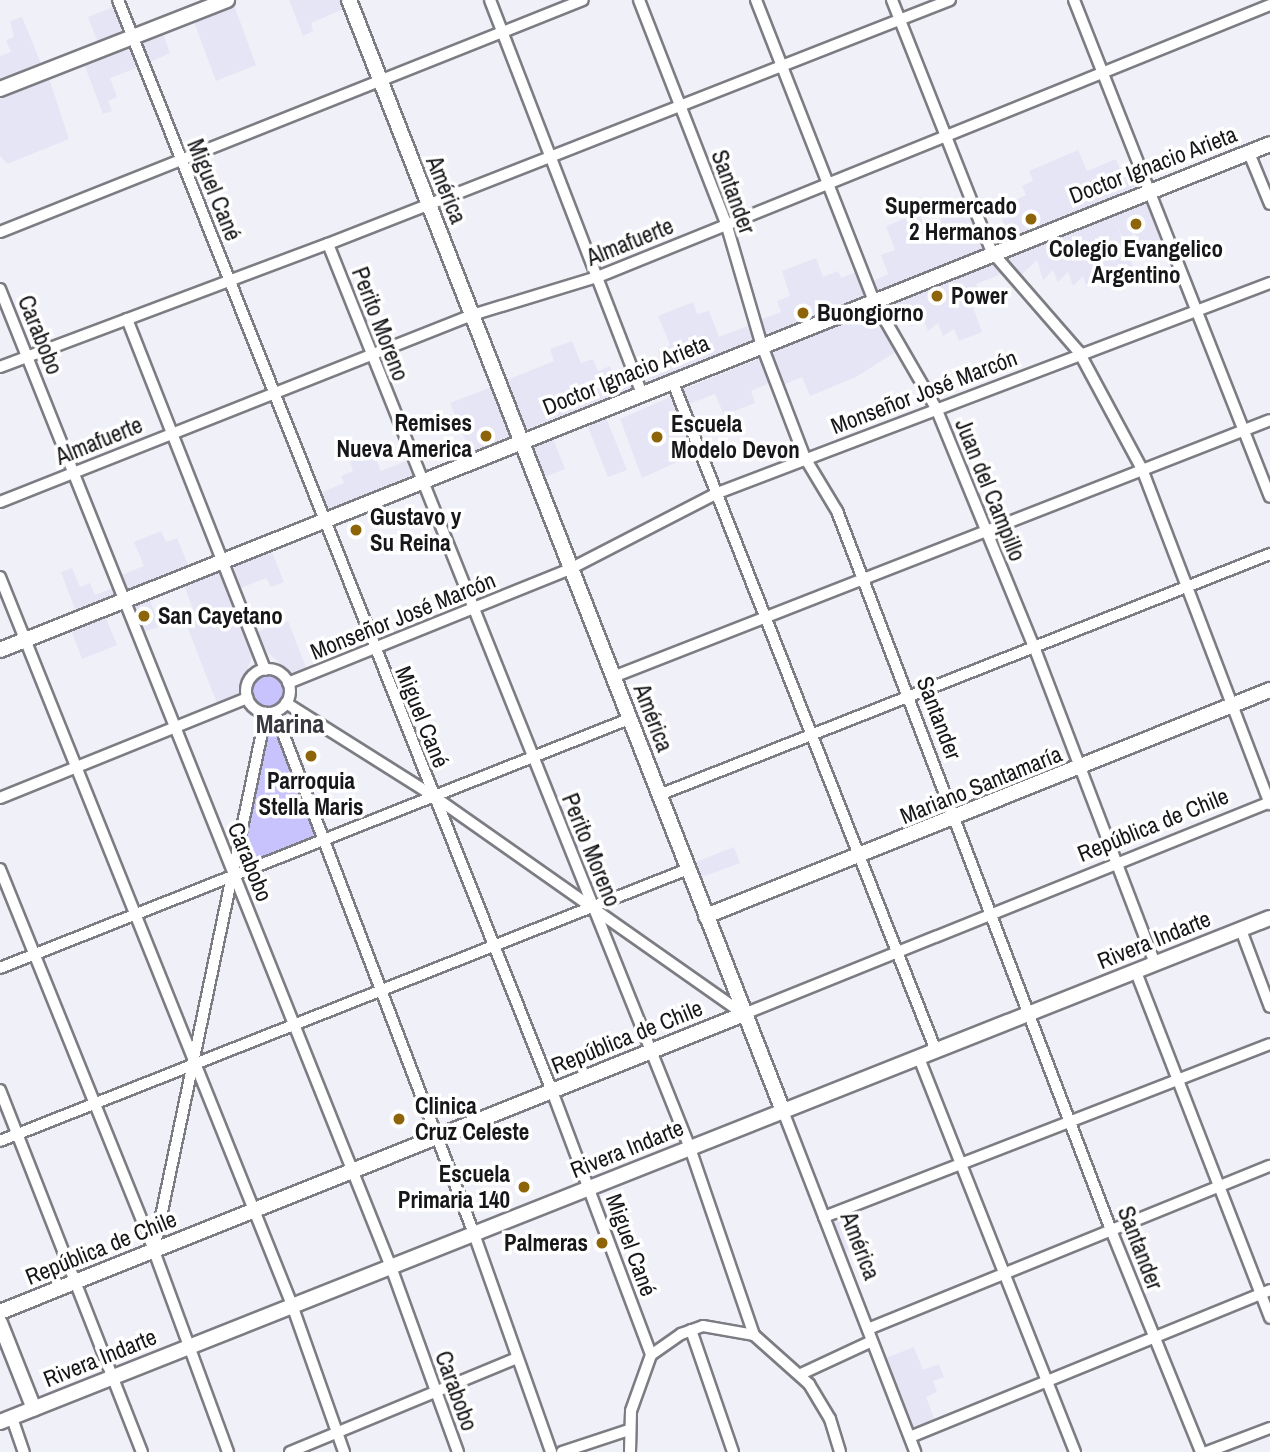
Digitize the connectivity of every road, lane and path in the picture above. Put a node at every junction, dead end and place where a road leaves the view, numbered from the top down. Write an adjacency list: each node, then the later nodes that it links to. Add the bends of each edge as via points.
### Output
1 (118, 0): 14 (street, Miguel Cané)
2 (228, 0): 14 (street)
3 (349, 0): 17 (street, América)
4 (490, 0): 13 (street)
5 (583, 0): 13 (street)
6 (639, 0): 19 (street, Santander)
7 (756, 0): 15 (street, Juan del Campillo)
8 (892, 0): 12 (street)
9 (950, 0): 12 (street)
10 (1074, 0): 16 (street)
11 (1270, 5): 16 (street, Almafuerte)
12 (901, 20): 15 (street); 20 (street)
13 (504, 35): 17 (street); 23 (street)
14 (133, 37): 18 (street); 24 (street, Miguel Cané)
15 (782, 67): 19 (street); 25 (street, Juan del Campillo)
16 (1104, 73): 20 (street, Almafuerte); 26 (street)
17 (381, 84): 24 (street); 28 (street, América)
18 (0, 89)
19 (681, 106): 23 (street); 29 (street, Santander)
20 (947, 134): 25 (street, Almafuerte); 32 (street)
21 (1270, 145): 22 (street, Doctor Ignacio Arieta)
22 (1249, 153): 26 (street, Doctor Ignacio Arieta); 27 (street)
23 (551, 157): 28 (street); 33 (street)
24 (182, 161): 30 (street); 34 (street, Miguel Cané)
25 (829, 183): 29 (street, Almafuerte); 37 (street, Juan del Campillo)
26 (1150, 189): 32 (street, Doctor Ignacio Arieta); 38 (street)
27 (1270, 204)
28 (427, 205): 31 (street); 39 (street, América)
29 (726, 223): 33 (street, Almafuerte); 41 (street, Santander)
30 (0, 232)
31 (328, 244): 34 (street); 43 (street, Perito Moreno)
32 (992, 252): 37 (street, Doctor Ignacio Arieta); 42 (street)
33 (600, 276): 39 (street, Almafuerte); 47 (street)
34 (229, 281): 40 (street); 48 (street, Miguel Cané)
35 (1270, 283): 38 (street, Monseñor José Marcón)
36 (0, 289): 44 (street, Carabobo)
37 (873, 299): 41 (street, Doctor Ignacio Arieta); 49 (street, Juan del Campillo)
38 (1197, 312): 42 (street, Monseñor José Marcón); 51 (street)
39 (472, 314): 43 (street, Almafuerte); 53 (street, América)
40 (127, 319): 44 (street); 52 (street)
41 (761, 343): 46 (street, Doctor Ignacio Arieta); 54 (street, Santander)
42 (1079, 352): 49 (street, Monseñor José Marcón); 55 (street)
43 (370, 354): 48 (street, Almafuerte); 57 (street, Perito Moreno)
44 (27, 356): 45 (street); 56 (street, Carabobo)
45 (0, 367)
46 (672, 380): 47 (street, Doctor Ignacio Arieta); 58 (street)
47 (642, 392): 53 (street, Doctor Ignacio Arieta)
48 (273, 393): 52 (street, Almafuerte); 61 (street, Miguel Cané)
49 (936, 408): 54 (street, Monseñor José Marcón); 62 (street, Juan del Campillo)
50 (1270, 420): 51 (street)
51 (1245, 430): 55 (street); 59 (street)
52 (172, 432): 56 (street, Almafuerte); 64 (street)
53 (520, 443): 57 (street, Doctor Ignacio Arieta); 65 (street, América)
54 (805, 458): 58 (street, Monseñor José Marcón); 67 (street, Santander, via 834,506)
55 (1142, 469): 62 (street); 68 (street)
56 (74, 473): 60 (street, Almafuerte); 69 (street, Carabobo)
57 (422, 482): 61 (street, Doctor Ignacio Arieta); 70 (street, Perito Moreno)
58 (716, 495): 65 (street, Monseñor José Marcón); 71 (street)
59 (1270, 497)
60 (0, 502)
61 (324, 522): 64 (street, Doctor Ignacio Arieta); 74 (street, Miguel Cané)
62 (986, 530): 67 (street); 73 (street, Juan del Campillo)
63 (1270, 554): 68 (street)
64 (223, 559): 69 (street, Doctor Ignacio Arieta); 76 (street)
65 (570, 569): 70 (street, Monseñor José Marcón); 77 (street, América)
66 (0, 577): 72 (street)
67 (863, 577): 71 (street); 80 (street, Santander)
68 (1187, 586): 73 (street); 83 (street)
69 (124, 601): 72 (street, Doctor Ignacio Arieta); 86 (street, Carabobo)
70 (473, 609): 74 (street, Monseñor José Marcón); 88 (street, Perito Moreno)
71 (763, 618): 77 (street); 87 (street)
72 (25, 640): 75 (street, Doctor Ignacio Arieta); 89 (street)
73 (1033, 644): 80 (street); 90 (street, Juan del Campillo)
74 (374, 649): 78 (street, Monseñor José Marcón); 91 (street, Miguel Cané)
75 (0, 650)
76 (265, 670): 78 (street, via 280,673); 81 (street, via 248,683)
77 (613, 677): 85 (street, América)
78 (288, 683): 82 (street)
79 (1270, 690): 83 (street, Mariano Santamaría)
80 (910, 695): 87 (street); 95 (street, Santander)
81 (248, 698): 84 (street); 86 (street)
82 (286, 703): 84 (street); 91 (street)
83 (1233, 708): 90 (street, Mariano Santamaría); 94 (street)
84 (271, 712): 96 (street); 101 (street)
85 (629, 719): 88 (street); 92 (street, América)
86 (175, 728): 89 (street); 101 (street, Carabobo)
87 (809, 734): 92 (street); 97 (street)
88 (532, 756): 91 (street); 102 (street, Perito Moreno)
89 (77, 767): 93 (street); 104 (street)
90 (1079, 770): 95 (street, Mariano Santamaría); 98 (street, Juan del Campillo)
91 (432, 795): 96 (street); 102 (street); 108 (street, Miguel Cané)
92 (659, 795): 100 (street, América)
93 (0, 798)
94 (1270, 803): 98 (street, República de Chile)
95 (957, 819): 97 (street, Mariano Santamaría); 103 (street, Santander)
96 (324, 840): 101 (street); 114 (street)
97 (858, 858): 105 (street, Mariano Santamaría); 109 (street)
98 (1116, 865): 103 (street, República de Chile); 111 (street, Juan del Campillo)
99 (0, 869): 110 (street)
100 (688, 869): 102 (street); 105 (street, América)
101 (235, 876): 104 (street); 118 (street, Carabobo); 123 (street)
102 (593, 906): 108 (street); 116 (street); 121 (street, Perito Moreno)
103 (993, 913): 109 (street, República de Chile); 117 (street, Santander)
104 (134, 914): 110 (street); 123 (street)
105 (706, 916): 116 (street, América)
106 (1270, 918): 107 (street, Rivera Indarte)
107 (1241, 930): 111 (street, Rivera Indarte); 115 (street)
108 (494, 945): 114 (street); 126 (street, Miguel Cané)
109 (897, 955): 116 (street, República de Chile); 120 (street)
110 (34, 956): 112 (street); 127 (street)
111 (1155, 964): 113 (street, Rivera Indarte)
112 (0, 968)
113 (1136, 972): 117 (street, Rivera Indarte); 124 (street)
114 (382, 988): 118 (street); 131 (street)
115 (1270, 1007)
116 (744, 1014): 121 (street, República de Chile); 128 (street, América)
117 (1030, 1014): 120 (street, Rivera Indarte); 129 (street, Santander)
118 (294, 1026): 123 (street); 136 (street, Carabobo)
119 (1270, 1044): 124 (street)
120 (936, 1051): 122 (street, Rivera Indarte)
121 (652, 1053): 126 (street, República de Chile); 133 (street, Perito Moreno)
122 (919, 1058): 128 (street, Rivera Indarte); 134 (street)
123 (196, 1065): 127 (street); 139 (street); 143 (street)
124 (1177, 1080): 129 (street); 137 (street)
125 (0, 1090): 130 (street)
126 (552, 1091): 131 (street, República de Chile); 138 (street, Miguel Cané)
127 (95, 1104): 130 (street); 143 (street)
128 (783, 1111): 133 (street, Rivera Indarte); 140 (street, América)
129 (1072, 1122): 134 (street); 141 (street, Santander)
130 (18, 1134): 132 (street); 146 (street)
131 (438, 1138): 136 (street, República de Chile); 142 (street)
132 (0, 1141)
133 (690, 1149): 138 (street, Rivera Indarte); 154 (street, Perito Moreno)
134 (961, 1166): 140 (street); 145 (street)
135 (1270, 1166): 137 (street)
136 (353, 1172): 139 (street, República de Chile); 144 (street, Carabobo)
137 (1218, 1187): 141 (street); 147 (street)
138 (590, 1188): 142 (street, Rivera Indarte); 158 (street, Miguel Cané)
139 (253, 1210): 143 (street, República de Chile); 148 (street)
140 (824, 1217): 152 (street, América)
141 (1111, 1230): 145 (street); 155 (street, Santander)
142 (474, 1234): 144 (street, Rivera Indarte); 159 (street)
143 (154, 1251): 146 (street, República de Chile); 157 (street)
144 (391, 1267): 148 (street, Rivera Indarte); 163 (street, Carabobo)
145 (1003, 1272): 152 (street); 162 (street)
146 (78, 1282): 149 (street, República de Chile); 161 (street)
147 (1265, 1292): 150 (street); 155 (street)
148 (292, 1305): 157 (street, Rivera Indarte); 168 (street)
149 (0, 1312)
150 (1270, 1318)
151 (0, 1323): 164 (street)
152 (868, 1329): 156 (street, América)
153 (691, 1330): 154 (street, via 713,1326); 158 (street); 179 (street)
154 (754, 1335): 160 (street)
155 (1153, 1336): 162 (street); 183 (street, Santander)
156 (872, 1341): 160 (street); 169 (street, América)
157 (190, 1346): 161 (street, Rivera Indarte); 172 (street)
158 (652, 1355): 167 (street, via 634,1397)
159 (517, 1358): 163 (street); 176 (street)
160 (801, 1374): 180 (street, via 830,1419)
161 (114, 1377): 164 (street, Rivera Indarte); 171 (street)
162 (1046, 1378): 169 (street); 182 (street)
163 (437, 1393): 168 (street); 175 (street, Carabobo)
164 (34, 1409): 165 (street, Rivera Indarte)
165 (6, 1420): 170 (street)
166 (1270, 1428): 184 (street)
167 (629, 1430): 177 (street); 178 (street)
168 (337, 1433): 173 (street); 174 (street)
169 (910, 1437): 181 (street, América)
170 (24, 1452)
171 (142, 1452)
172 (228, 1452)
173 (290, 1452)
174 (344, 1452)
175 (458, 1452)
176 (551, 1452)
177 (562, 1452)
178 (630, 1452)
179 (733, 1452)
180 (840, 1452)
181 (915, 1452)
182 (1075, 1452)
183 (1201, 1452)
184 (1207, 1452)

